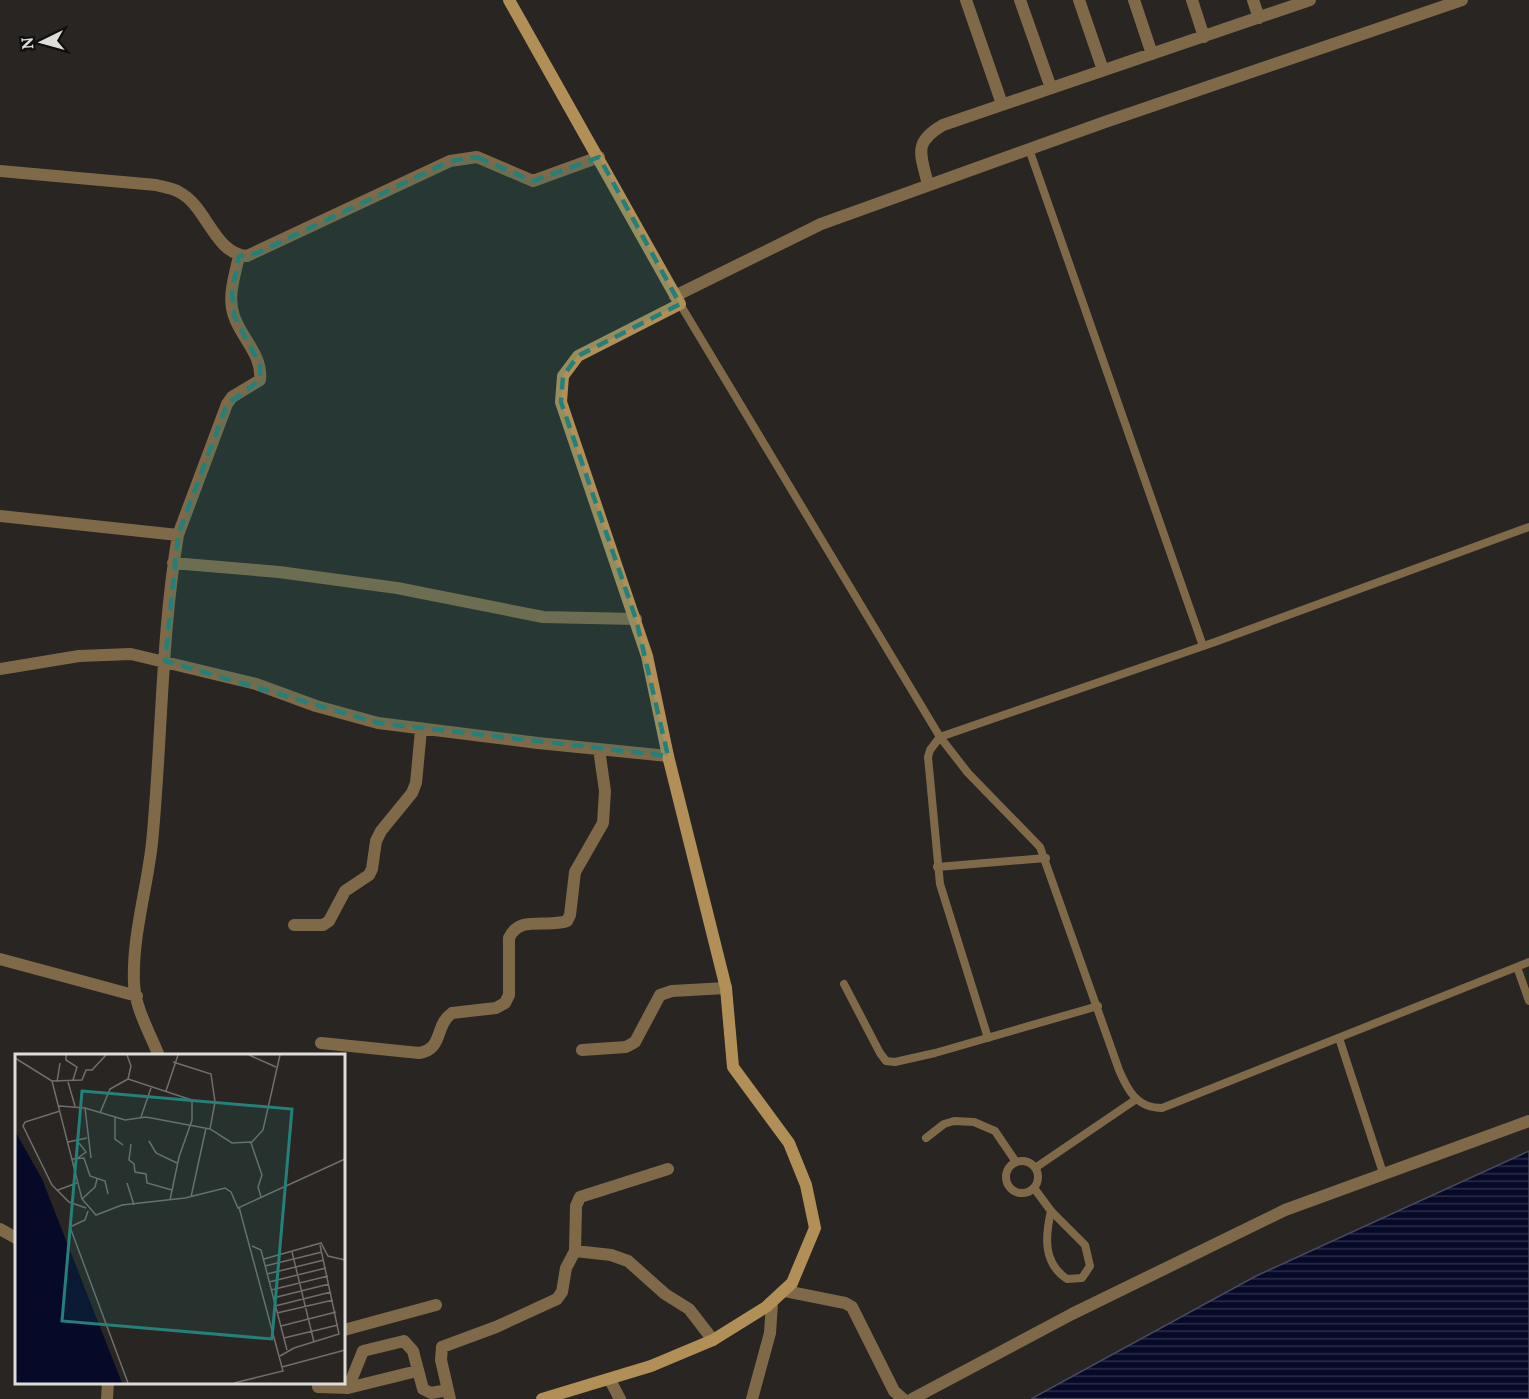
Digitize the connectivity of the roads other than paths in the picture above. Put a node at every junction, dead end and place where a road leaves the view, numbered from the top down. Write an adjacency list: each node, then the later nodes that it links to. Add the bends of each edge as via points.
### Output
1 (509, 0): 17 (street)
2 (966, 0): 15 (street)
3 (1020, 0): 14 (street)
4 (1079, 0): 13 (street)
5 (1134, 0): 12 (street)
6 (1191, 0): 11 (street)
7 (1253, 0): 10 (street)
8 (1308, 0): 10 (street)
9 (1462, 0): 16 (street)
10 (1259, 18): 11 (street)
11 (1204, 36): 12 (street)
12 (1152, 54): 13 (street)
13 (1104, 70): 14 (street)
14 (1051, 88): 15 (street)
15 (1002, 104): 19 (street, via 928,133 920,148)
16 (1029, 149): 19 (street); 27 (lane)
17 (599, 157): 20 (street, via 533,181 477,157 450,160 257,253); 21 (street)
18 (0, 171): 20 (street, via 156,185 180,192 195,205 228,249)
19 (928, 185): 21 (street, via 811,228)
20 (239, 256): 24 (street, via 232,291 234,316 260,365 260,380 227,404)
21 (677, 300): 26 (street, via 578,356 563,376 561,402); 31 (lane)
22 (0, 516): 24 (street)
23 (1529, 527): 27 (lane)
24 (178, 534): 25 (street)
25 (173, 563): 26 (street, via 397,588 543,617); 28 (street)
26 (636, 619): 33 (street)
27 (1203, 646): 31 (lane)
28 (165, 661): 29 (street, via 131,654 79,656); 30 (street, via 256,684 336,712); 42 (street, via 152,842 134,964)
29 (0, 669)
30 (422, 730): 32 (street); 36 (street, via 416,783 381,831 372,869 345,891 329,921 323,925)
31 (940, 737): 34 (lane); 35 (lane, via 928,757)
32 (599, 749): 33 (street); 47 (street, via 605,791 603,823 575,872 570,915 559,924 519,925 513,929 509,938 509,995 505,1003 496,1008 452,1013 441,1025 429,1051)
33 (668, 756): 41 (street)
34 (1046, 858): 35 (lane); 44 (lane)
35 (937, 867): 45 (lane)
36 (294, 925)
37 (0, 959): 42 (street)
38 (1529, 962): 39 (lane)
39 (1517, 967): 43 (lane); 46 (lane)
40 (844, 984): 45 (lane, via 886,1061 927,1055)
41 (726, 988): 48 (street, via 660,995 635,1042 626,1047); 62 (street, via 733,1067 782,1132 809,1195 814,1234 796,1278)
42 (137, 996): 49 (street)
43 (1529, 1001)
44 (1098, 1006): 45 (lane); 50 (lane, via 1119,1070)
45 (988, 1038)
46 (1339, 1038): 50 (lane, via 1162,1108); 56 (lane)
47 (321, 1043)
48 (582, 1050)
49 (158, 1054)
50 (1135, 1100): 54 (lane)
51 (1529, 1120): 56 (street)
52 (926, 1138): 53 (lane, via 944,1124 974,1122 995,1131)
53 (1016, 1162): 54 (lane, via 1027,1161); 57 (lane, via 1006,1173 1007,1184 1019,1193)
54 (1035, 1168): 57 (lane, via 1038,1178)
55 (668, 1169): 61 (street, via 580,1197 576,1206)
56 (1383, 1173): 78 (street, via 1285,1210 1072,1314)
57 (1034, 1188): 58 (lane)
58 (1051, 1211): 58 (lane, via 1085,1245 1090,1266 1082,1278 1067,1279 1052,1265 1047,1238)
59 (0, 1229): 60 (street)
60 (15, 1237)
61 (575, 1251): 66 (street, via 628,1261 665,1294 689,1309); 72 (street, via 557,1299 496,1328 442,1347)
62 (785, 1291): 63 (street); 77 (street, via 852,1307 894,1391)
63 (772, 1303): 66 (street); 76 (street, via 770,1333)
64 (436, 1305): 65 (street)
65 (345, 1330)
66 (714, 1340): 68 (street)
67 (417, 1371): 70 (street); 70 (street, via 413,1351 404,1341 369,1347 360,1355); 72 (street, via 423,1389 431,1394)
68 (610, 1380): 74 (street); 75 (street)
69 (108, 1384): 73 (street)
70 (348, 1388): 71 (street)
71 (319, 1390)
72 (449, 1395)
73 (107, 1399)
74 (542, 1399)
75 (620, 1399)
76 (752, 1399)
77 (903, 1399)
78 (912, 1399)

